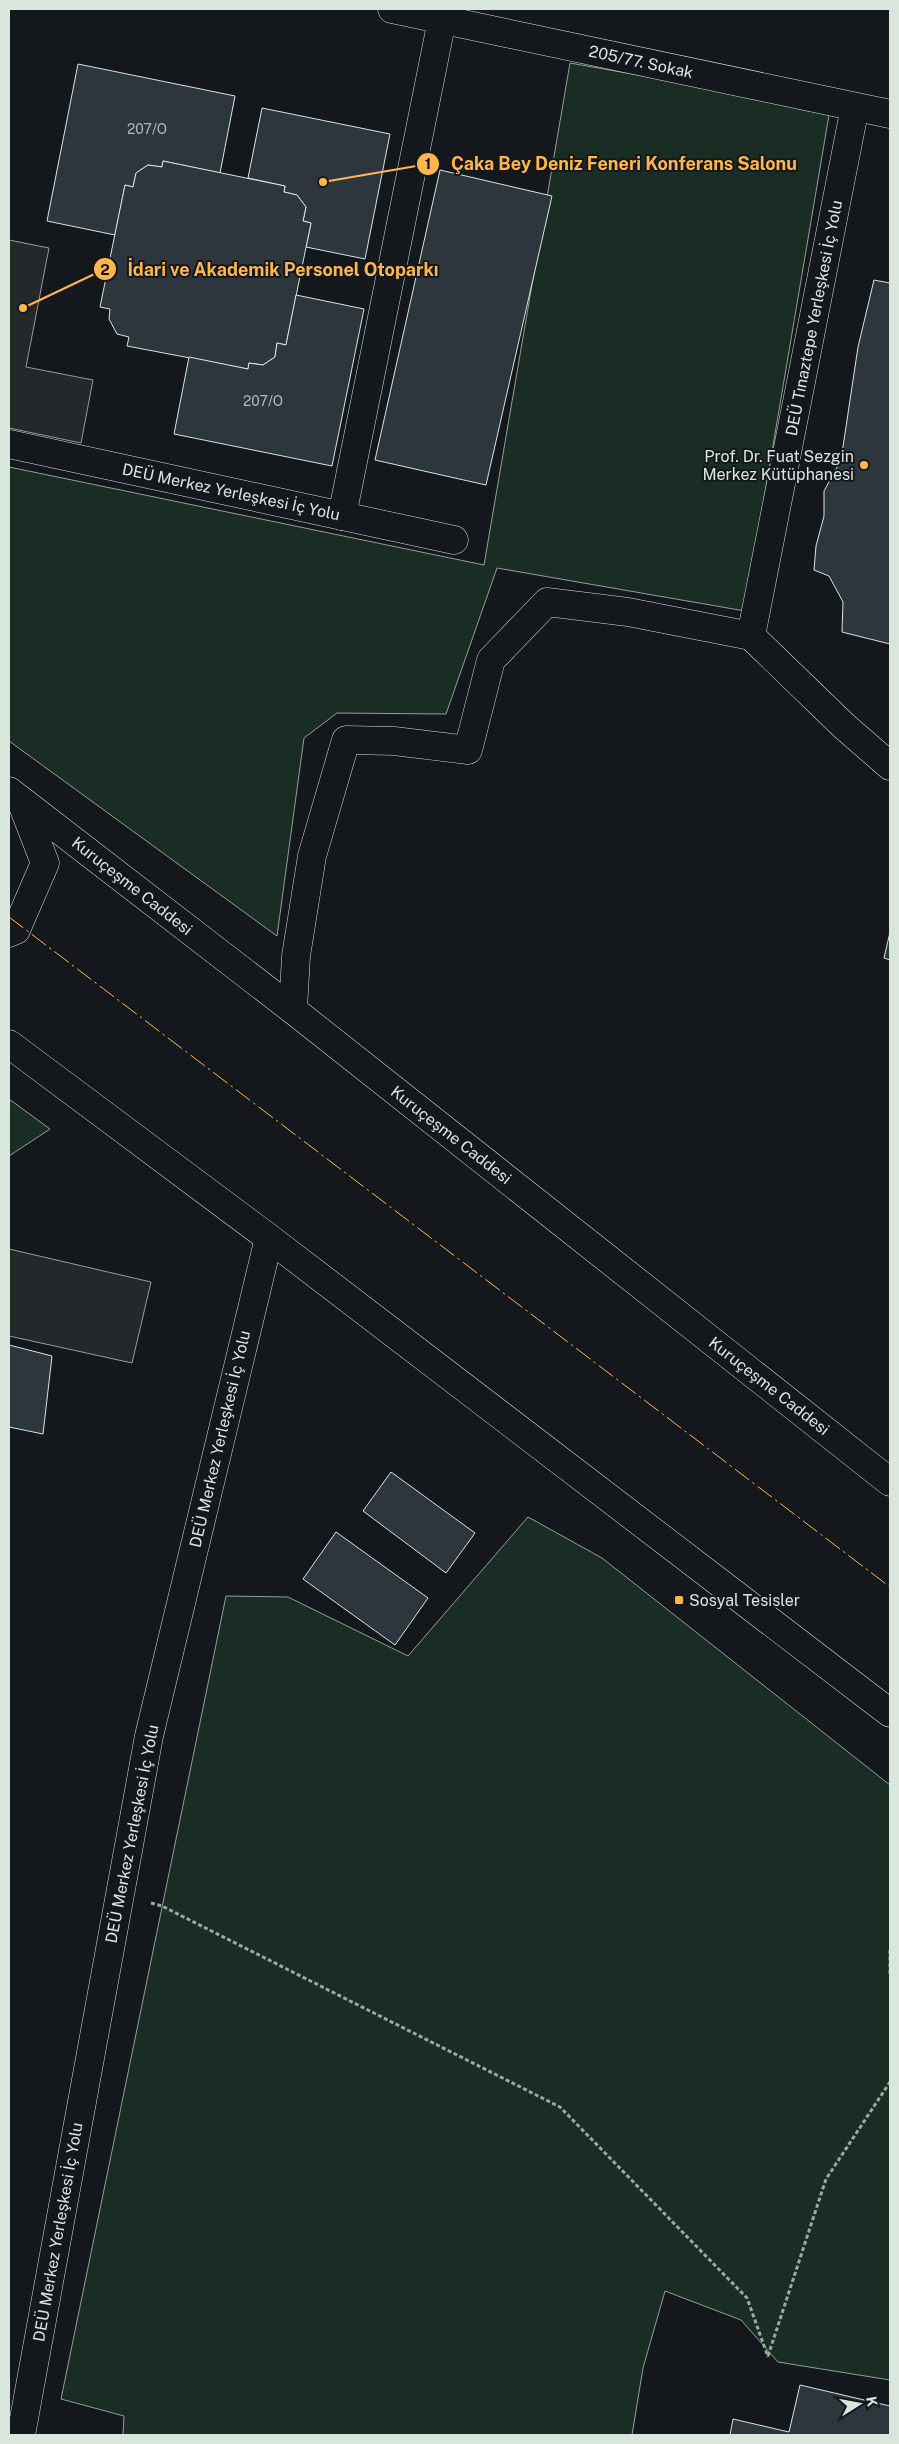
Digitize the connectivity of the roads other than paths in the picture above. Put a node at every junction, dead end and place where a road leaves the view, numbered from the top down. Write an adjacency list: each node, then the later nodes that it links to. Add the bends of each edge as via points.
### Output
1 (395, 9): 2 (street, 205/77. Sokak)
2 (442, 20): 3 (street, 205/77. Sokak); 6 (street)
3 (855, 107): 4 (street, 205/77. Sokak); 8 (street, DEÜ Tınaztepe Yerleşkesi İç Yolu)
4 (890, 114)
5 (9, 444): 6 (street, DEÜ Merkez Yerleşkesi İç Yolu)
6 (342, 516): 7 (street, DEÜ Merkez Yerleşkesi İç Yolu)
7 (454, 540)
8 (751, 636): 9 (street); 12 (street, via 628,612 547,602 490,660 468,750 394,741 346,740 312,856 296,956)
9 (890, 766)
10 (15, 796): 11 (street, via 46,863 16,930); 12 (street, Kuruçeşme Caddesi)
11 (9, 933)
12 (293, 1010): 15 (street, Kuruçeşme Caddesi)
13 (9, 1044): 14 (street)
14 (269, 1238): 16 (street); 17 (street, DEÜ Merkez Yerleşkesi İç Yolu, via 149,1736)
15 (890, 1482)
16 (890, 1713)
17 (21, 2435)

